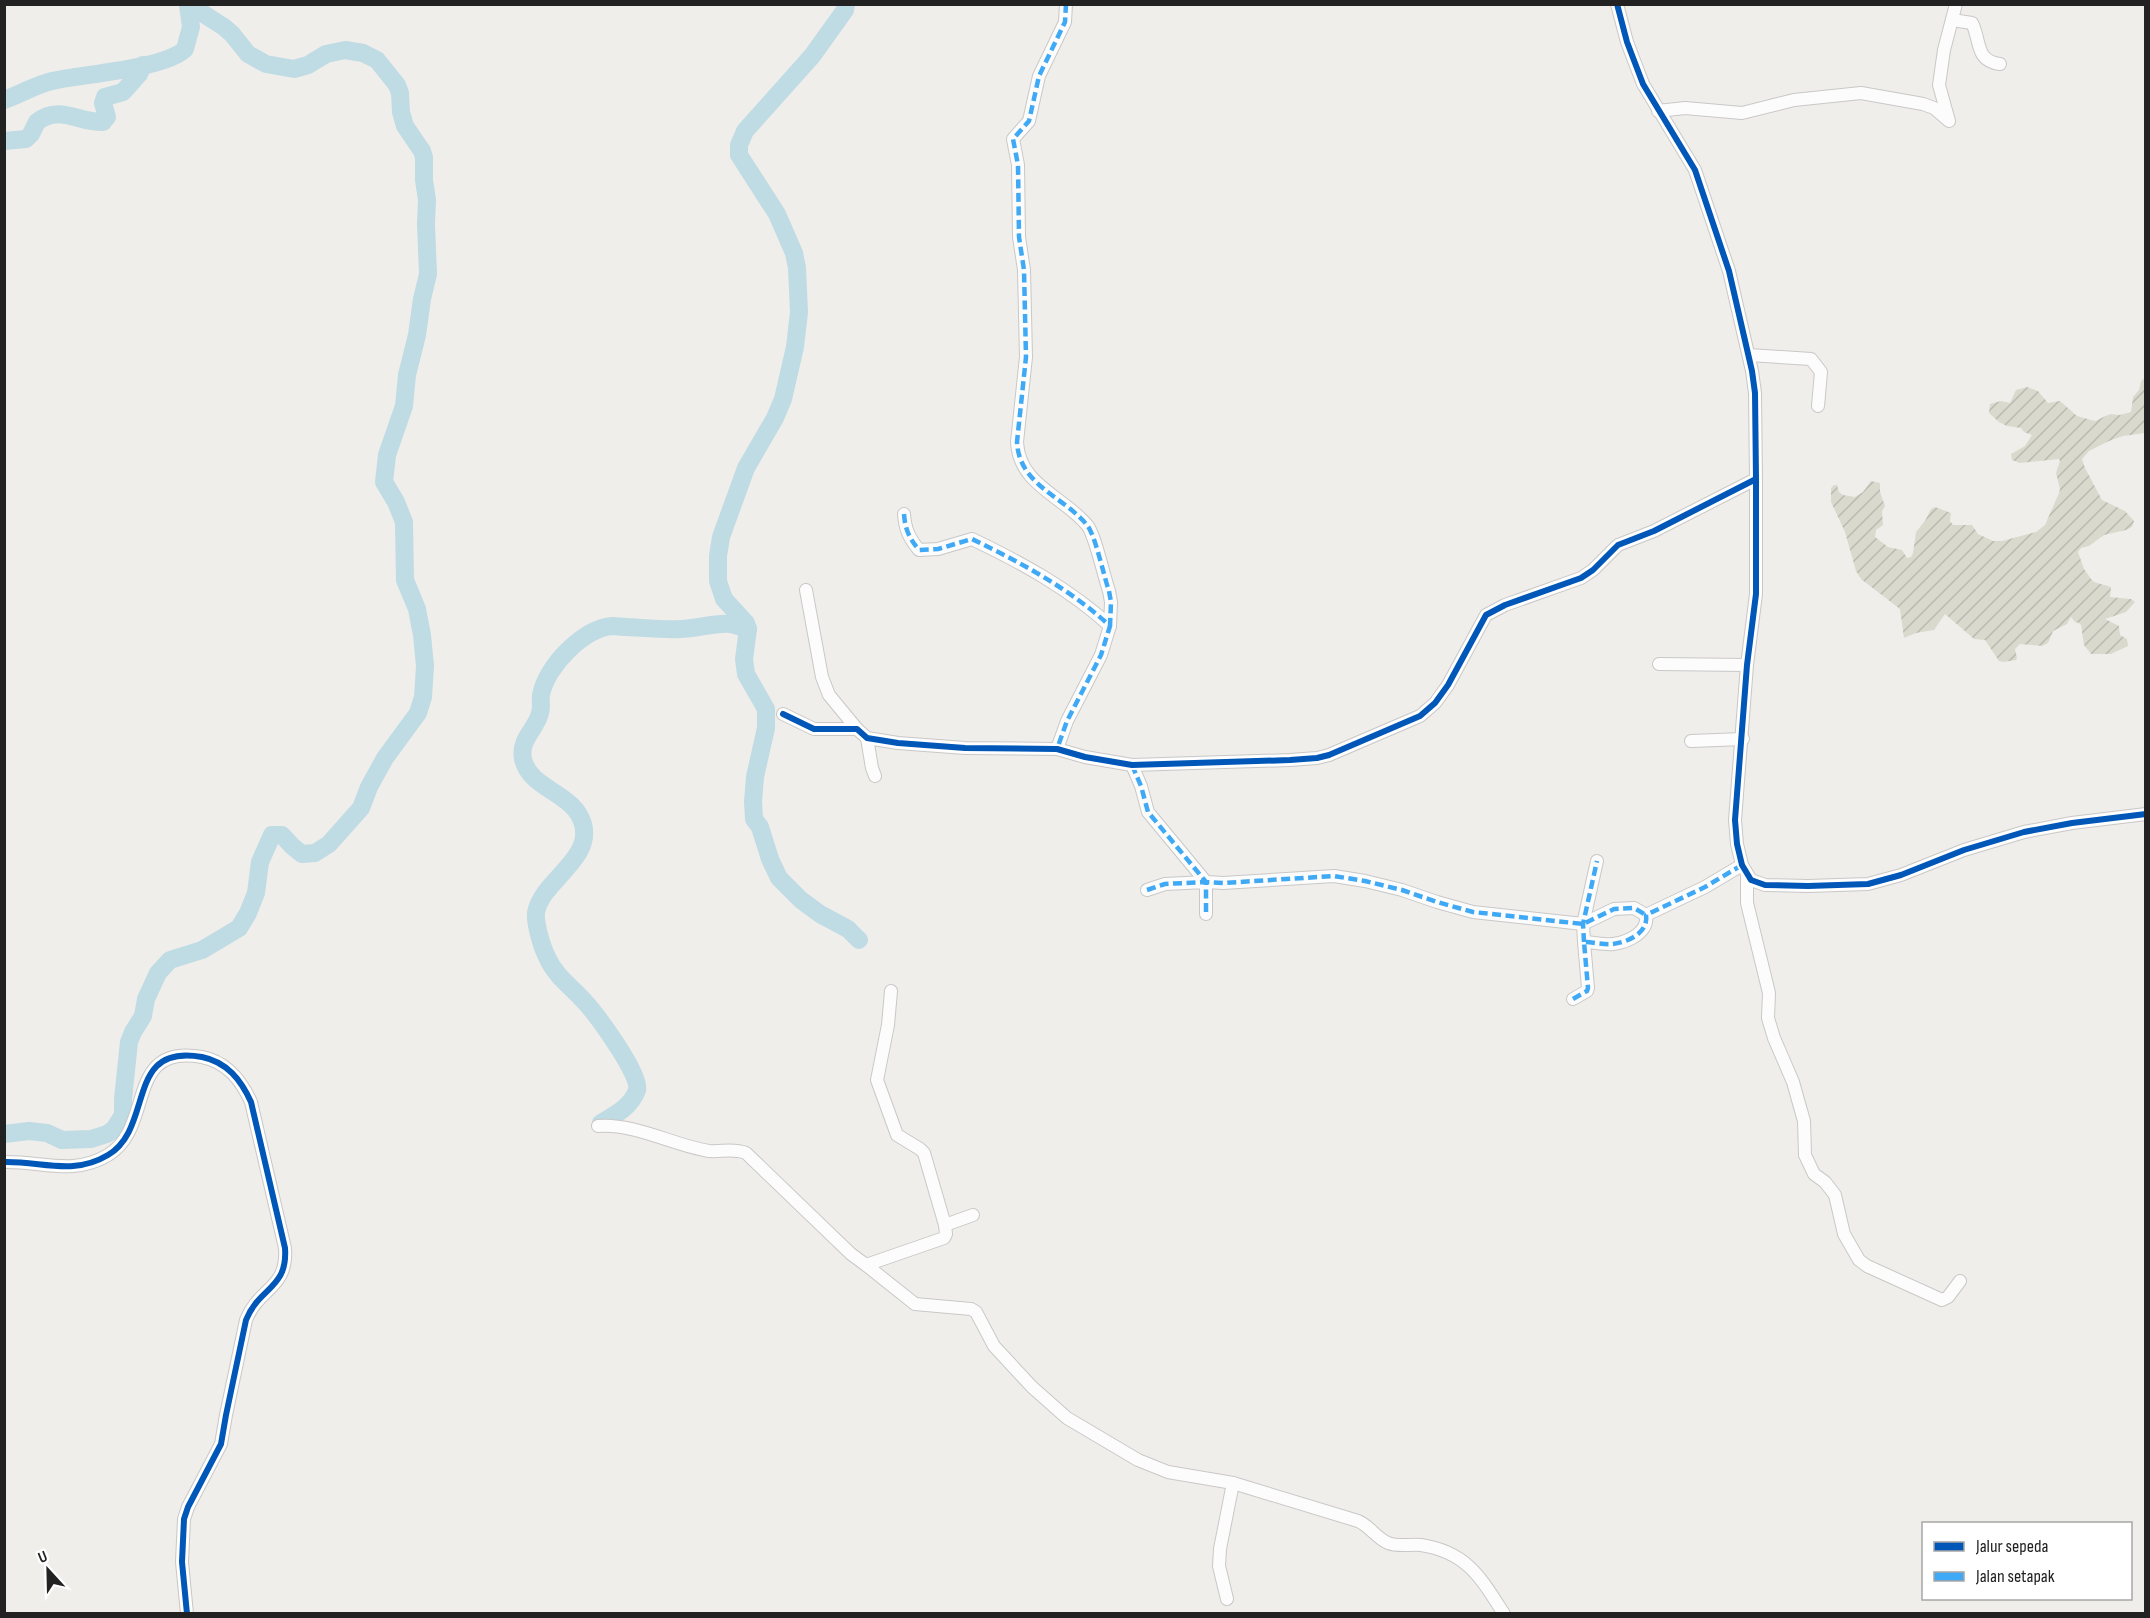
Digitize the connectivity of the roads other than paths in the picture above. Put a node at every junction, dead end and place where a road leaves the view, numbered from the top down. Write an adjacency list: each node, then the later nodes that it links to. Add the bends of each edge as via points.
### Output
1 (1066, 4): 14 (street, via 1065,22 1039,76 1029,121 1012,139 1018,165 1026,357 1017,442 1023,466 1034,480 1088,526 1109,591)
2 (1617, 4): 8 (street, via 1642,84)
3 (1956, 4): 4 (street)
4 (1952, 20): 5 (street, via 1971,23 1984,58); 6 (street)
5 (2000, 64)
6 (1939, 85): 7 (street, via 1933,97); 7 (street, via 1949,121)
7 (1923, 104): 8 (street, via 1861,93 1794,100 1742,114 1685,108)
8 (1658, 111): 9 (street, via 1695,170 1729,271)
9 (1749, 355): 10 (street, via 1811,359 1821,372); 11 (street, via 1755,393)
10 (1818, 406)
11 (1756, 479): 16 (street, via 1756,594); 22 (street, via 1618,545 1581,578 1492,611 1481,623 1448,685 1420,716 1317,758)
12 (904, 514): 14 (street, via 905,529 919,550 972,539 1051,582)
13 (806, 590): 18 (street, via 829,695)
14 (1110, 626): 21 (street, via 1101,655)
15 (1659, 664): 16 (street)
16 (1747, 665): 19 (street)
17 (783, 714): 18 (street, via 814,729)
18 (862, 734): 21 (street, via 898,743); 23 (street)
19 (1743, 739): 20 (street); 26 (street, via 1736,820 1737,844)
20 (1691, 741)
21 (1057, 749): 22 (street)
22 (1132, 765): 27 (street, via 1148,812)
23 (875, 776)
24 (2145, 814): 26 (street, via 2024,832 1868,884 1765,885 1751,880)
25 (1597, 861): 31 (street)
26 (1745, 871): 30 (street); 40 (street, via 1747,903 1769,993 1770,1029 1793,1082 1804,1121 1805,1155 1814,1174 1834,1195 1844,1234 1867,1266 1942,1300)
27 (1206, 882): 28 (street, via 1165,884); 29 (street); 31 (street, via 1334,876 1402,890 1473,912)
28 (1147, 891)
29 (1206, 914)
30 (1646, 915): 31 (street, via 1634,908 1614,909); 32 (street, via 1644,929 1624,941)
31 (1583, 924): 32 (street)
32 (1584, 942): 34 (street, via 1588,988)
33 (891, 991): 38 (street, via 877,1080 897,1135 924,1153)
34 (1573, 999)
35 (598, 1126): 39 (street, via 615,1126 709,1151 746,1153)
36 (4, 1162): 43 (street, via 69,1167 110,1154 125,1140 148,1075 157,1064 171,1057 210,1058 228,1068 251,1102 286,1263 283,1274 251,1307 221,1444 184,1519 182,1562)
37 (974, 1215): 38 (street)
38 (945, 1225): 39 (street, via 944,1238)
39 (866, 1265): 41 (street, via 915,1304 976,1312 994,1346 1032,1387 1067,1418 1107,1443 1168,1472)
40 (1959, 1281)
41 (1233, 1483): 42 (street, via 1219,1566); 44 (street, via 1365,1524 1391,1544 1419,1545 1451,1554 1477,1573)
42 (1227, 1599)
43 (187, 1614)
44 (1504, 1614)

